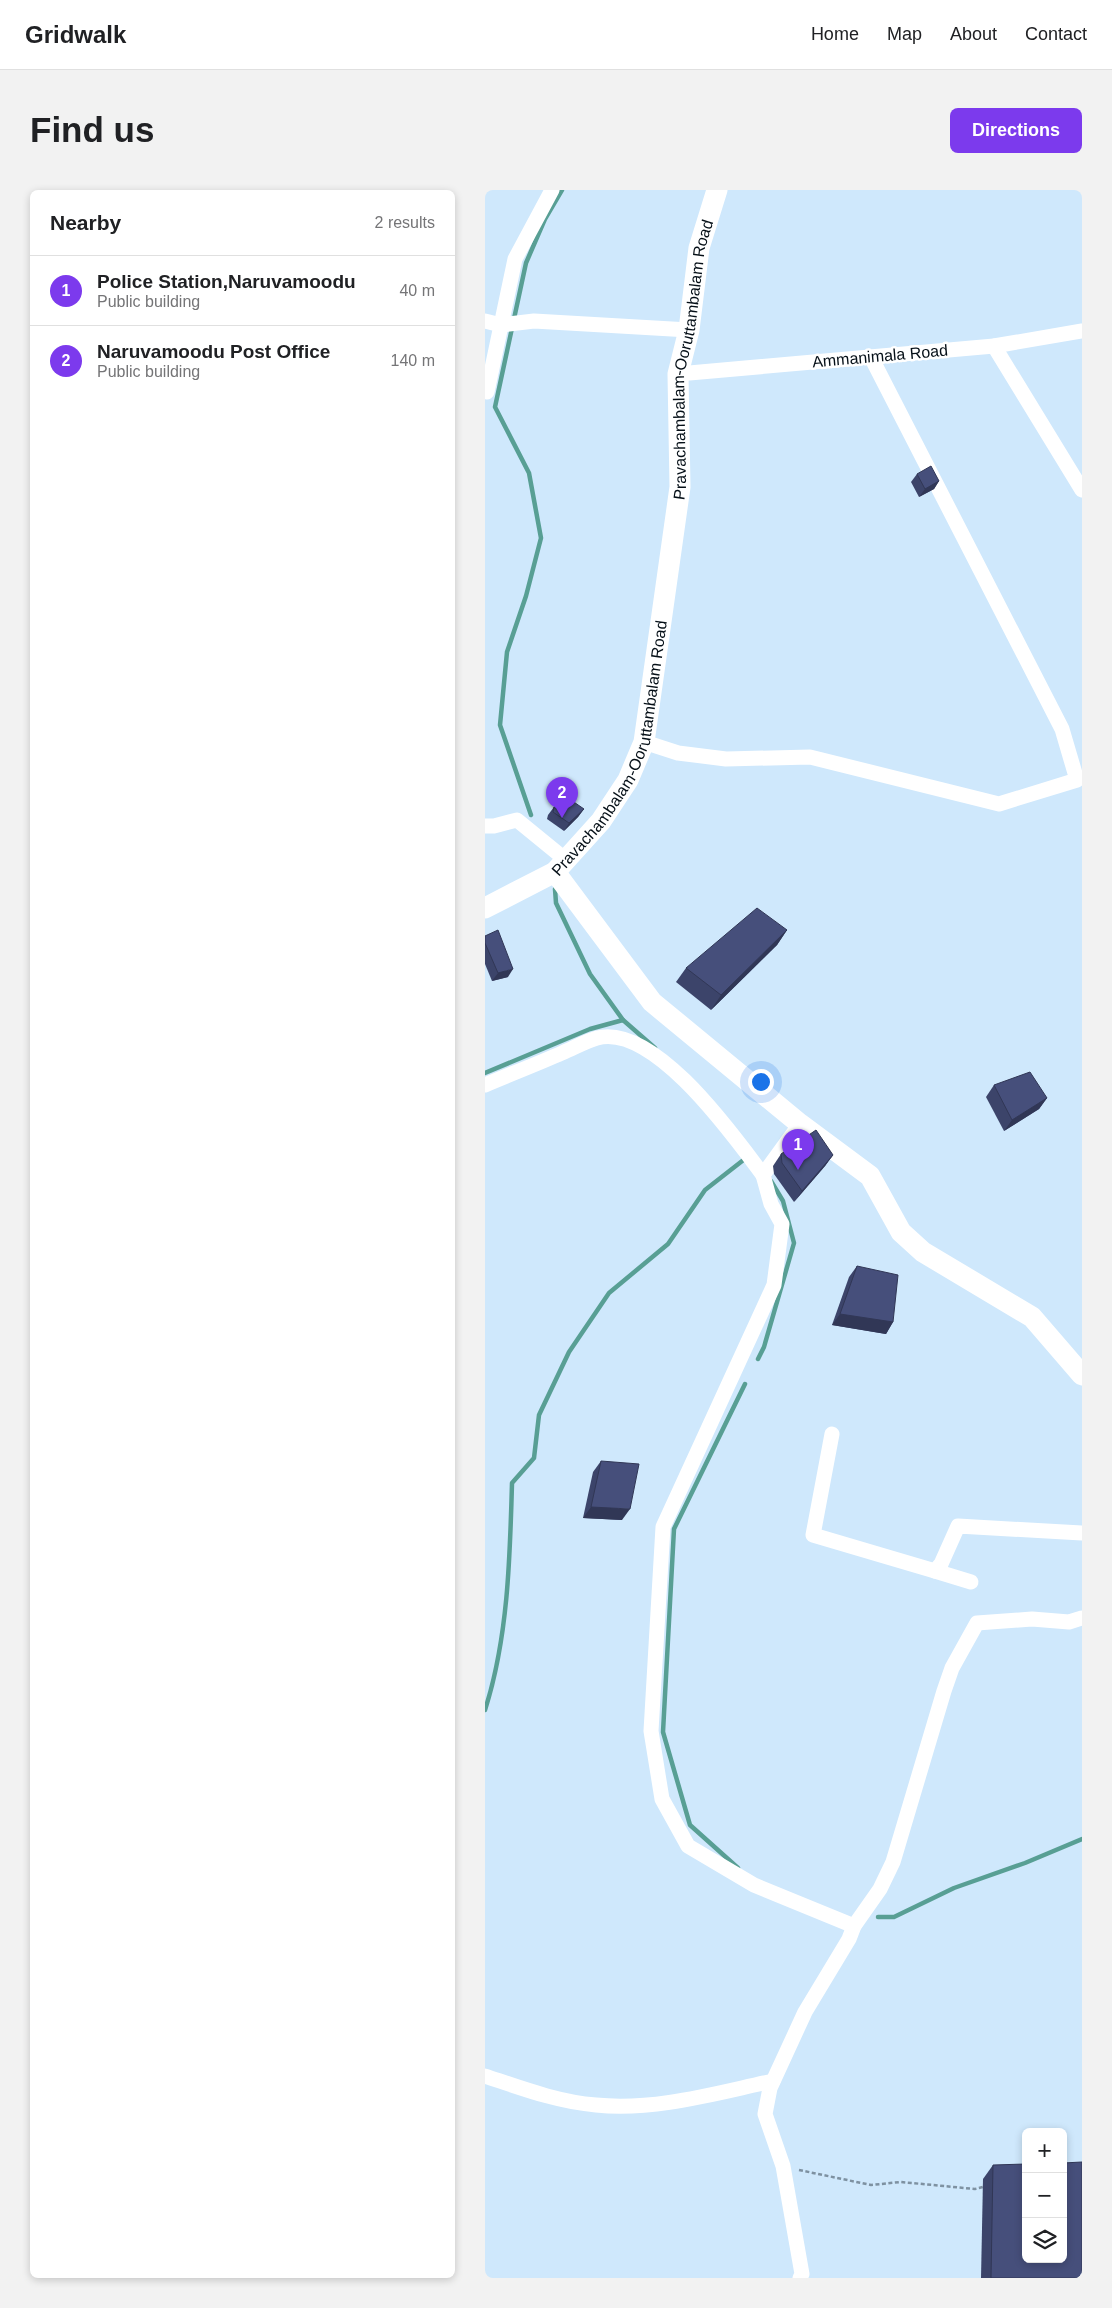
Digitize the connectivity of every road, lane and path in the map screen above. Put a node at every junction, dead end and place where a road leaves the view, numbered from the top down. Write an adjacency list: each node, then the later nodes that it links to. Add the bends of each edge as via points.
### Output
1 (552, 190): 4 (street, via 515,259)
2 (717, 190): 5 (street, Pravachambalam-Ooruttambalam Road, via 699,248)
3 (485, 321): 4 (street)
4 (502, 325): 5 (street, via 534,321); 10 (street)
5 (689, 330): 9 (street, Pravachambalam-Ooruttambalam Road)
6 (1082, 331): 7 (street, Ammanimala Road)
7 (994, 346): 8 (street, Ammanimala Road); 11 (street)
8 (871, 357): 9 (street, Ammanimala Road); 13 (street, via 1063,728)
9 (678, 374): 12 (street, Pravachambalam-Ooruttambalam Road, via 680,487)
10 (487, 392)
11 (1082, 490)
12 (644, 742): 13 (street, via 678,753 726,759 810,756 999,804); 15 (street, Pravachambalam-Ooruttambalam Road, via 623,788 601,821)
13 (1079, 779)
14 (485, 826): 15 (street, via 517,820)
15 (560, 866): 16 (street); 18 (street, Pravachambalam-Ooruttambalam Road, via 652,1002)
16 (485, 908)
17 (485, 1085): 19 (street, via 597,1038 618,1036 633,1041 660,1058 729,1128)
18 (800, 1124): 19 (street); 20 (street, Pravachambalam-Ooruttambalam Road, via 870,1176 901,1232 923,1252 1031,1317)
19 (758, 1170): 26 (street, via 782,1224 774,1284 663,1527 651,1731 662,1799 688,1846 754,1885)
20 (1082, 1375)
21 (832, 1434): 23 (street, via 813,1535)
22 (1082, 1533): 23 (street, via 958,1526)
23 (935, 1571): 24 (street)
24 (971, 1582)
25 (1082, 1618): 26 (street, via 1069,1622 1032,1619 977,1623 952,1668 893,1862 880,1889)
26 (854, 1926): 28 (street, via 805,2012)
27 (485, 2076): 28 (street, via 537,2094 596,2105 666,2104)
28 (773, 2081): 29 (street, via 765,2114)
29 (783, 2166): 30 (path, via 871,2185 901,2182 975,2190); 31 (street, via 802,2274)
30 (983, 2188)
31 (800, 2278)

